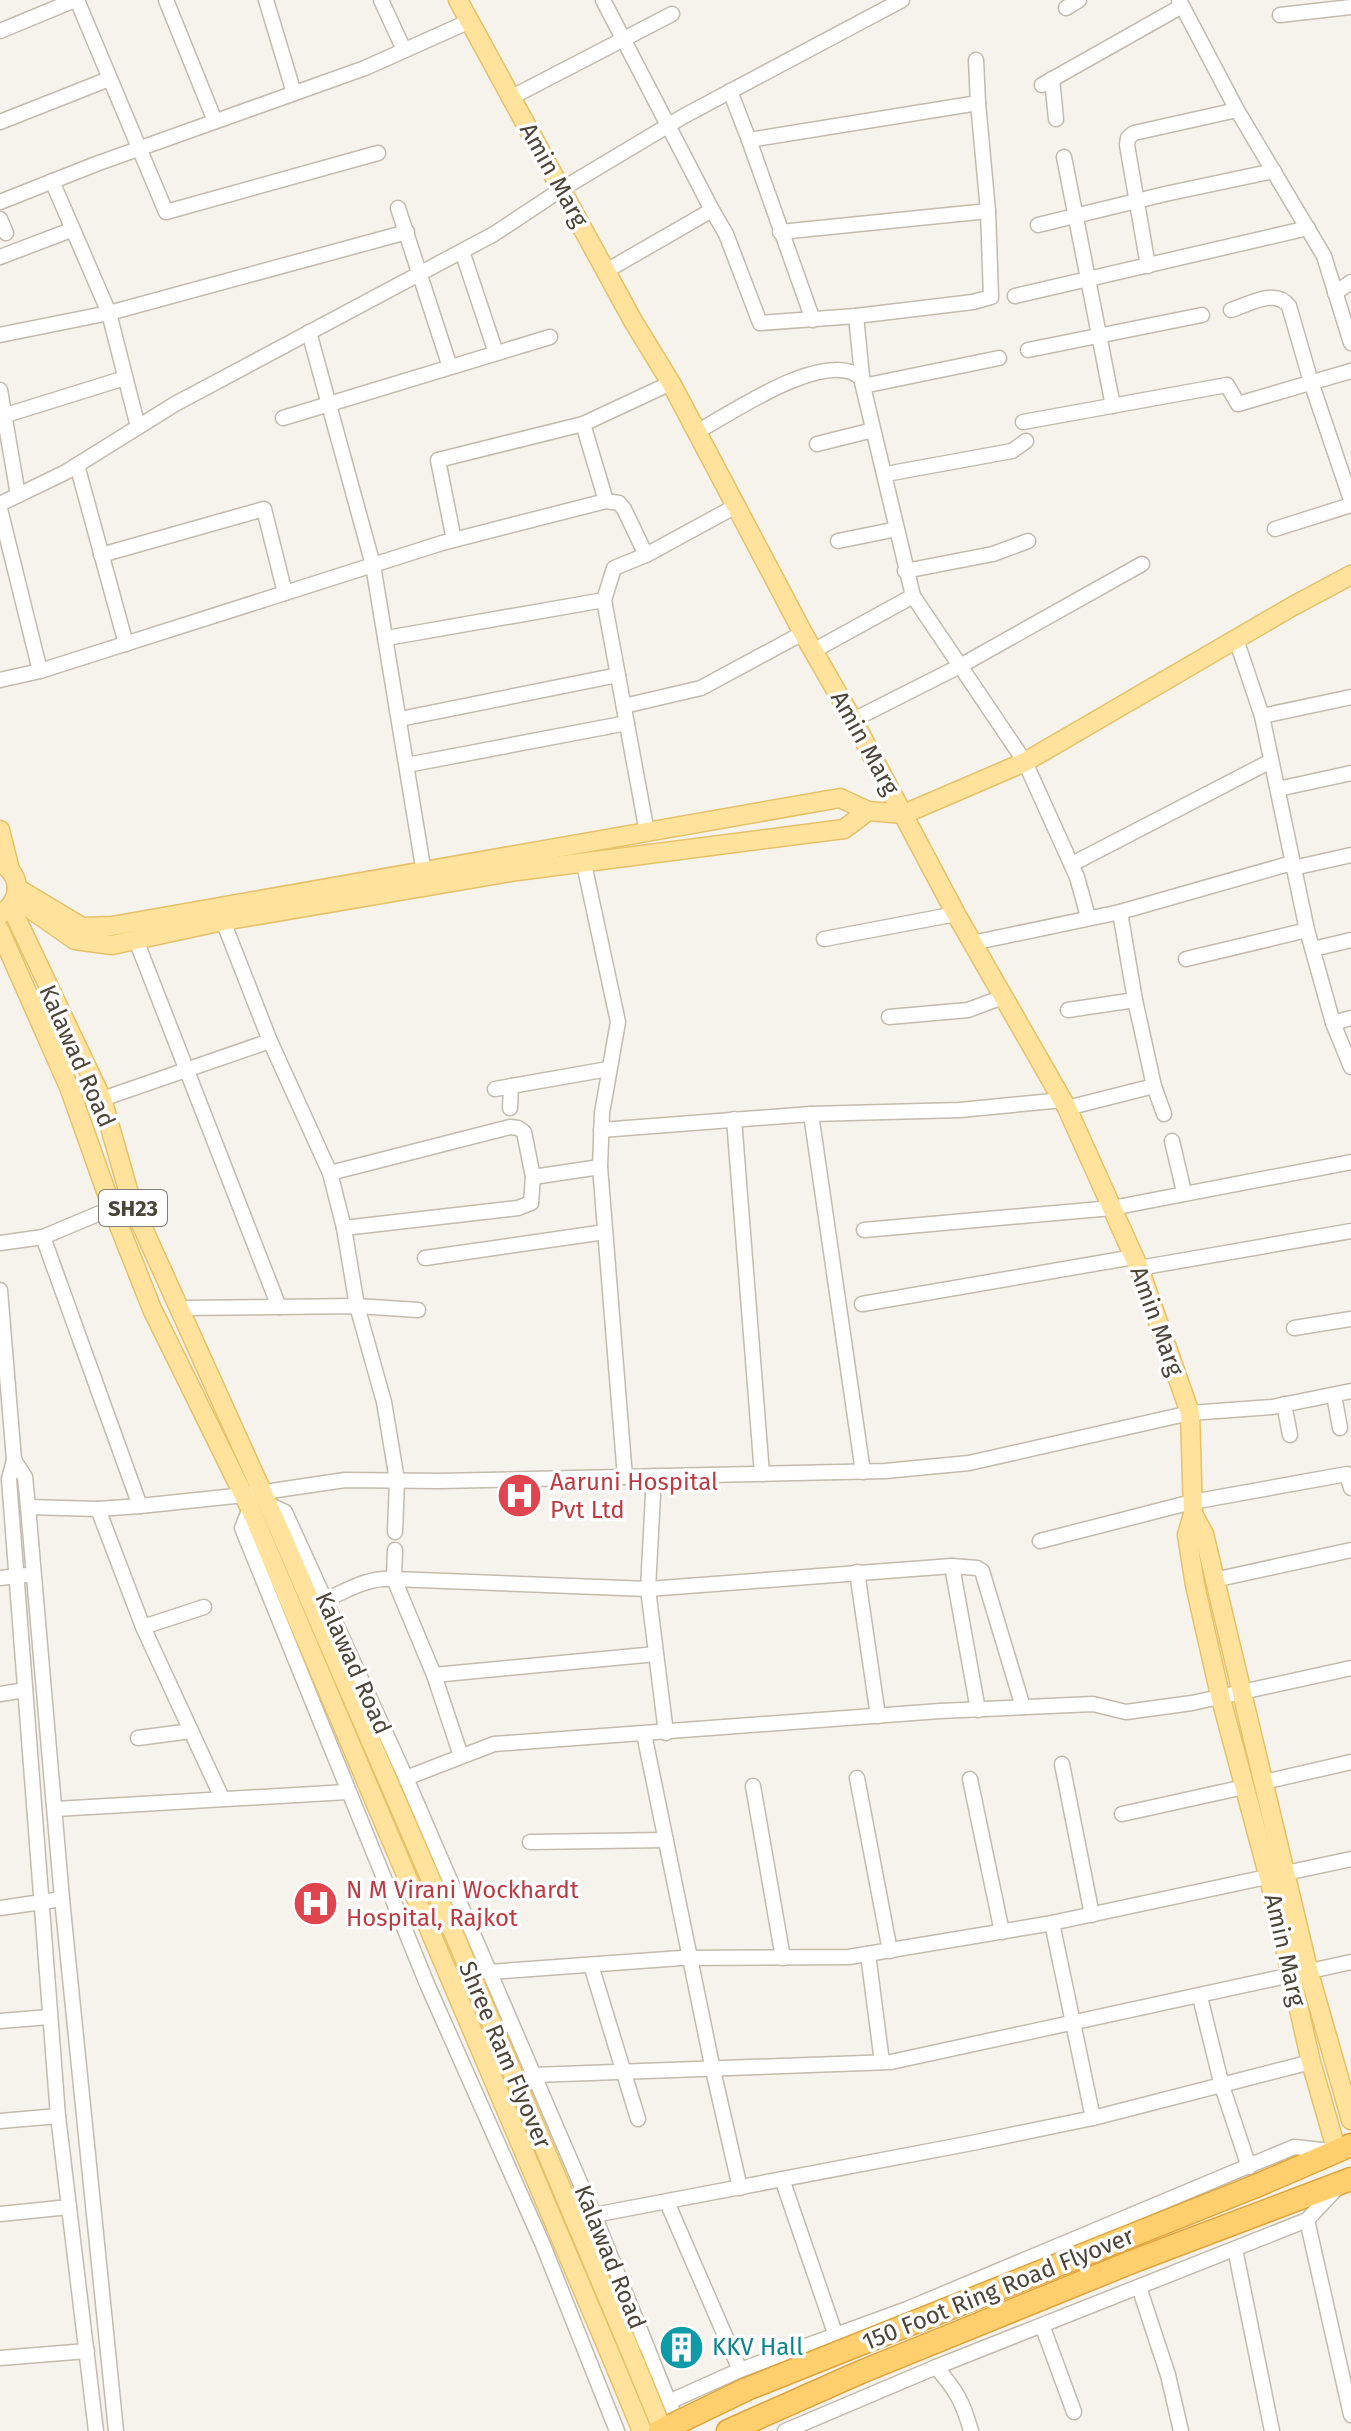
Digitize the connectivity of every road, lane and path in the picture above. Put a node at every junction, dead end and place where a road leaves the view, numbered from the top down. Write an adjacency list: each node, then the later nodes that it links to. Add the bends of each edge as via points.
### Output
1 (76, 0): 14 (street); 18 (street)
2 (166, 0): 25 (street)
3 (266, 0): 20 (street)
4 (381, 0): 16 (street)
5 (458, 0): 13 (main road, Amin Marg)
6 (603, 0): 15 (street)
7 (902, 0): 19 (street)
8 (1181, 3): 23 (street); 24 (street, via 1047,82)
9 (1318, 5): 10 (street); 12 (street)
10 (1351, 7)
11 (672, 14): 15 (street)
12 (1280, 15)
13 (470, 21): 16 (street); 21 (main road, Amin Marg)
14 (0, 31)
15 (624, 39): 21 (street); 27 (street)
16 (404, 50): 20 (street)
17 (976, 60): 22 (street)
18 (109, 79): 26 (street); 29 (street)
19 (730, 91): 27 (street); 28 (street)
20 (294, 93): 25 (street)
21 (512, 97): 34 (main road, Amin Marg)
22 (978, 103): 28 (street); 39 (street)
23 (1237, 110): 32 (street); 35 (street, via 1128,138)
24 (1056, 119)
25 (215, 121): 29 (street)
26 (0, 122)
27 (669, 124): 34 (street); 38 (street)
28 (749, 140): 45 (street)
29 (139, 148): 30 (street, via 166,212); 33 (street)
30 (378, 153)
31 (1064, 157): 40 (street)
32 (1274, 171): 35 (street); 42 (street)
33 (52, 181): 36 (street); 43 (street)
34 (562, 189): 46 (street); 49 (main road, Amin Marg)
35 (1135, 201): 40 (street); 48 (street)
36 (0, 202)
37 (398, 208): 44 (street)
38 (712, 210): 49 (street); 59 (street, via 760,323)
39 (988, 211): 45 (street); 58 (street, via 991,297)
40 (1076, 215): 41 (street); 51 (street)
41 (1038, 225)
42 (1308, 228): 48 (street); 53 (street, via 1324,256)
43 (71, 230): 47 (street); 56 (street)
44 (407, 232): 50 (street); 56 (street)
45 (780, 232): 59 (street)
46 (462, 251): 50 (street); 66 (street)
47 (0, 257)
48 (1148, 266): 51 (street)
49 (606, 271): 72 (main road, Amin Marg)
50 (419, 273): 60 (street); 68 (street)
51 (1087, 280): 54 (street); 63 (street)
52 (1351, 282): 53 (street)
53 (1335, 293): 64 (street)
54 (1015, 296)
55 (1231, 310): 71 (street, via 1282,298 1289,306)
56 (109, 313): 61 (street); 70 (street)
57 (1202, 315): 63 (street)
58 (856, 316): 59 (street); 73 (street)
59 (813, 320)
60 (309, 332): 75 (street); 81 (street)
61 (0, 335)
62 (550, 337): 66 (street)
63 (1099, 338): 65 (street); 76 (street)
64 (1351, 343)
65 (1028, 350)
66 (496, 353): 68 (street)
67 (999, 358): 73 (street)
68 (450, 367): 75 (street)
69 (1351, 371): 71 (street)
70 (125, 378): 77 (street); 81 (street)
71 (1311, 382): 76 (street, via 1238,404 1227,385); 90 (street)
72 (671, 383): 80 (street); 83 (main road, Amin Marg)
73 (863, 386): 82 (street); 83 (street, via 853,371 816,372 771,390)
74 (0, 390): 77 (street)
75 (330, 406): 78 (street); 101 (street)
76 (1113, 406): 79 (street)
77 (6, 415): 88 (street)
78 (283, 418)
79 (1023, 422)
80 (583, 424): 89 (street); 95 (street, via 438,460)
81 (138, 427): 86 (street)
82 (873, 430): 85 (street); 87 (street)
83 (697, 432): 92 (main road, Amin Marg)
84 (1026, 441): 87 (street, via 1012,451)
85 (817, 444)
86 (77, 465): 88 (street); 98 (street)
87 (886, 474): 93 (street)
88 (18, 495): 91 (street)
89 (606, 501): 95 (street); 99 (street, via 624,509)
90 (1351, 502): 94 (street)
91 (0, 506): 113 (street)
92 (736, 506): 99 (street); 107 (main road, Amin Marg)
93 (897, 529): 96 (street); 102 (street)
94 (1275, 529)
95 (454, 540): 101 (street)
96 (838, 541)
97 (1028, 541): 102 (street, via 993,554)
98 (101, 555): 104 (street, via 264,509); 110 (street)
99 (646, 555): 106 (street, via 614,568)
100 (1142, 564): 112 (street)
101 (373, 565): 104 (street); 108 (street)
102 (905, 571): 105 (street)
103 (1351, 575): 109 (main road)
104 (285, 593): 110 (street)
105 (913, 596): 111 (street); 112 (street)
106 (604, 600): 108 (street); 114 (street)
107 (803, 633): 111 (main road, Amin Marg); 117 (street, via 701,688)
108 (387, 638): 119 (street)
109 (1236, 639): 118 (street); 123 (main road)
110 (126, 644): 113 (street)
111 (813, 651): 120 (main road, Amin Marg)
112 (960, 666): 120 (street); 123 (street)
113 (40, 671): 115 (street)
114 (618, 675): 117 (street); 119 (street)
115 (0, 680)
116 (1351, 697): 118 (street)
117 (624, 706): 121 (street)
118 (1262, 716): 122 (street)
119 (400, 719): 124 (street)
120 (853, 720): 128 (main road, Amin Marg)
121 (627, 723): 124 (street); 129 (street)
122 (1271, 761): 126 (street); 133 (street)
123 (1025, 762): 128 (main road); 133 (street)
124 (407, 765): 136 (street)
125 (1351, 773): 126 (street)
126 (1278, 789): 134 (street)
127 (868, 811): 128 (main road); 132 (main road, via 844,829); 136 (main road, via 840,798)
128 (904, 814): 139 (main road, Amin Marg)
129 (646, 827)
130 (0, 830): 135 (main road)
131 (1351, 855): 134 (street)
132 (584, 864): 136 (main road); 158 (street, via 618,1022)
133 (1072, 864): 140 (street)
134 (1293, 865): 138 (street); 142 (street)
135 (5, 866): 137 (main road, Kalawad Road)
136 (426, 881): 137 (main road, via 112,926 82,927); 141 (main road)
137 (11, 902): 145 (main road, via 75,940 112,945); 163 (main road, Kalawad Road / SH23)
138 (1120, 912): 140 (street); 151 (street)
139 (956, 914): 144 (street); 147 (main road, Amin Marg)
140 (1088, 917): 147 (street)
141 (223, 921): 145 (main road); 156 (street)
142 (1307, 930): 148 (street); 149 (street)
143 (0, 931): 176 (main road, Kalawad Road / SH23, via 69,1087)
144 (824, 939)
145 (136, 940): 159 (street)
146 (1351, 940): 148 (street)
147 (972, 943): 150 (main road, Amin Marg)
148 (1313, 949): 155 (street)
149 (1186, 959)
150 (1003, 997): 153 (street, via 956,1012); 164 (main road, Amin Marg)
151 (1135, 1000): 152 (street); 161 (street)
152 (1068, 1010)
153 (889, 1017)
154 (1351, 1018): 155 (street)
155 (1333, 1023): 157 (street)
156 (270, 1041): 159 (street); 173 (street)
157 (1351, 1067)
158 (608, 1069): 160 (street); 169 (street)
159 (188, 1071): 163 (street); 189 (street)
160 (511, 1086): 162 (street); 165 (street)
161 (1154, 1086): 164 (street); 167 (street)
162 (495, 1089)
163 (102, 1099): 190 (main road, Kalawad Road / SH23, via 132,1204)
164 (1065, 1104): 166 (street); 177 (main road, Amin Marg)
165 (510, 1108)
166 (811, 1114): 168 (street); 202 (street)
167 (1164, 1114)
168 (734, 1119): 169 (street); 203 (street)
169 (601, 1130): 172 (street)
170 (1172, 1141): 175 (street)
171 (1351, 1162): 175 (street)
172 (600, 1167): 174 (street); 181 (street)
173 (330, 1173): 174 (street, via 510,1127 524,1132); 178 (street)
174 (533, 1177): 178 (street, via 531,1203 518,1208)
175 (1184, 1192): 177 (street)
176 (112, 1208): 182 (street); 208 (main road, Kalawad Road / SH23, via 152,1309)
177 (1112, 1208): 179 (street); 185 (main road, Amin Marg)
178 (344, 1228): 188 (street)
179 (864, 1230)
180 (1351, 1231): 185 (street)
181 (605, 1232): 184 (street); 205 (street)
182 (43, 1237): 183 (street); 209 (street)
183 (0, 1243)
184 (425, 1258)
185 (1136, 1262): 187 (street); 197 (main road, Amin Marg)
186 (0, 1290): 198 (street)
187 (862, 1304)
188 (357, 1306): 189 (street); 191 (street); 206 (street, via 384,1402)
189 (279, 1307): 190 (street)
190 (178, 1308): 208 (main road, Kalawad Road / SH23)
191 (418, 1310)
192 (1351, 1319): 193 (street)
193 (1294, 1328)
194 (1351, 1393): 195 (street)
195 (1335, 1396): 196 (street); 199 (street)
196 (1285, 1407): 197 (street); 200 (street)
197 (1190, 1413): 202 (street, via 969,1463); 211 (main road, Amin Marg)
198 (5, 1423): 201 (street)
199 (1340, 1428)
200 (1290, 1435)
201 (14, 1460): 210 (street, via 25,1477); 220 (street, via 9,1479)
202 (863, 1472): 203 (street)
203 (762, 1474): 204 (street)
204 (654, 1476): 205 (street); 224 (street)
205 (625, 1477): 206 (street)
206 (397, 1480): 208 (street, via 345,1480); 213 (street)
207 (1351, 1488): 211 (street, via 1347,1474)
208 (256, 1500): 209 (street); 225 (street, Kalawad Road / SH23, via 285,1512); 251 (street, Kalawad Road / SH23, via 242,1528); 314 (main road, Shree Ram Flyover, bridge, via 258,1529); 315 (main road, Shree Ram Flyover, bridge, via 279,1529)
209 (140, 1506): 212 (street)
210 (28, 1507): 212 (street); 219 (street)
211 (1192, 1508): 214 (street); 223 (main road, Amin Marg); 234 (main road, Amin Marg, via 1187,1535)
212 (98, 1509): 227 (street)
213 (395, 1532)
214 (1040, 1541)
215 (395, 1550): 222 (street)
216 (1351, 1550): 223 (street)
217 (952, 1566): 218 (street); 235 (street, via 982,1571); 236 (street)
218 (857, 1572): 224 (street); 237 (street)
219 (34, 1574): 220 (street); 253 (street)
220 (18, 1576): 221 (street); 231 (street)
221 (0, 1578)
222 (394, 1579): 224 (street); 225 (street, via 367,1581); 230 (street)
223 (1214, 1580): 232 (main road, Amin Marg)
224 (648, 1589): 228 (street)
225 (325, 1600): 245 (street, Kalawad Road / SH23)
226 (204, 1607): 227 (street)
227 (143, 1627): 238 (street)
228 (656, 1654): 230 (street); 239 (street)
229 (1351, 1668): 232 (street)
230 (434, 1675): 242 (street)
231 (25, 1690): 233 (street); 260 (street)
232 (1241, 1691): 234 (street); 248 (main road, Amin Marg)
233 (0, 1694)
234 (1220, 1695): 235 (street, via 1126,1712 1093,1704); 250 (main road, Amin Marg)
235 (1023, 1707): 236 (street)
236 (978, 1710): 237 (street)
237 (878, 1716): 239 (street)
238 (191, 1731): 241 (street); 252 (street)
239 (666, 1733): 240 (street)
240 (644, 1734): 242 (street, via 494,1744); 255 (street)
241 (138, 1738)
242 (461, 1756): 245 (street)
243 (1351, 1762): 248 (street)
244 (1062, 1764): 262 (street)
245 (406, 1778): 271 (street, Kalawad Road / SH23)
246 (857, 1778): 265 (street)
247 (970, 1779): 264 (street)
248 (1264, 1782): 258 (main road, Amin Marg)
249 (753, 1786): 268 (street)
250 (1244, 1787): 254 (street); 258 (main road, Amin Marg)
251 (347, 1792): 252 (street); 311 (street, Kalawad Road / SH23, via 543,2245)
252 (222, 1798): 253 (street)
253 (56, 1809): 259 (street)
254 (1122, 1814)
255 (666, 1840): 256 (street); 267 (street)
256 (530, 1842)
257 (1351, 1859): 258 (street)
258 (1277, 1876): 262 (street); 272 (main road, Amin Marg); 273 (main road, Amin Marg)
259 (62, 1899): 260 (street); 313 (street)
260 (41, 1902): 261 (street); 275 (street)
261 (0, 1908)
262 (1092, 1915): 263 (street)
263 (1052, 1923): 264 (street); 277 (street)
264 (1002, 1932): 265 (street)
265 (890, 1951): 266 (street)
266 (868, 1954): 268 (street); 278 (street)
267 (691, 1958): 268 (street); 270 (street); 280 (street)
268 (783, 1958)
269 (1351, 1962): 272 (street)
270 (591, 1965): 271 (street); 281 (street)
271 (489, 1972): 282 (street, Kalawad Road / SH23)
272 (1309, 1973): 273 (street); 287 (main road, Amin Marg)
273 (1290, 1978): 274 (street); 279 (main road, Amin Marg)
274 (1200, 1997): 277 (street); 283 (street)
275 (49, 2017): 276 (street); 284 (street)
276 (0, 2021)
277 (1073, 2023): 278 (street); 285 (street)
278 (882, 2062): 280 (street)
279 (1311, 2062): 283 (street); 289 (main road, Amin Marg)
280 (713, 2070): 281 (street); 293 (street)
281 (622, 2073): 282 (street); 286 (street)
282 (534, 2075): 297 (street, Kalawad Road / SH23)
283 (1222, 2086): 285 (street); 290 (street)
284 (58, 2116): 288 (street); 295 (street)
285 (1093, 2118): 291 (street)
286 (638, 2119)
287 (1351, 2120)
288 (0, 2121)
289 (1344, 2148): 290 (highway, 150 Foot Ring Road Flyover)
290 (1252, 2176): 302 (street); 315 (highway, 150 Foot Ring Road Flyover, bridge, via 761,2383)
291 (782, 2179): 293 (street); 302 (street)
292 (1347, 2180): 298 (street); 317 (highway, 150 Foot Ring Road Flyover, via 1134,2261)
293 (740, 2188): 294 (street)
294 (667, 2202): 297 (street); 307 (street)
295 (69, 2207): 296 (street); 304 (street)
296 (0, 2214)
297 (594, 2215): 308 (street, Kalawad Road / SH23)
298 (1307, 2220): 299 (street); 303 (street)
299 (1235, 2249): 300 (street); 321 (street)
300 (1139, 2287): 301 (street); 320 (street)
301 (1042, 2325): 306 (street); 309 (street)
302 (836, 2336): 307 (street)
303 (1344, 2348): 310 (street)
304 (87, 2351): 305 (street); 312 (street)
305 (0, 2358)
306 (936, 2367): 318 (street); 319 (street, via 962,2401)
307 (740, 2370): 308 (street)
308 (668, 2402): 311 (street); 316 (street, Kalawad Road / SH23)
309 (1074, 2412)
310 (1351, 2415)
311 (615, 2430)
312 (96, 2431)
313 (116, 2431)
314 (642, 2431)
315 (662, 2431)
316 (681, 2431)
317 (728, 2431)
318 (785, 2431)
319 (971, 2431)
320 (1181, 2431)
321 (1272, 2431)

